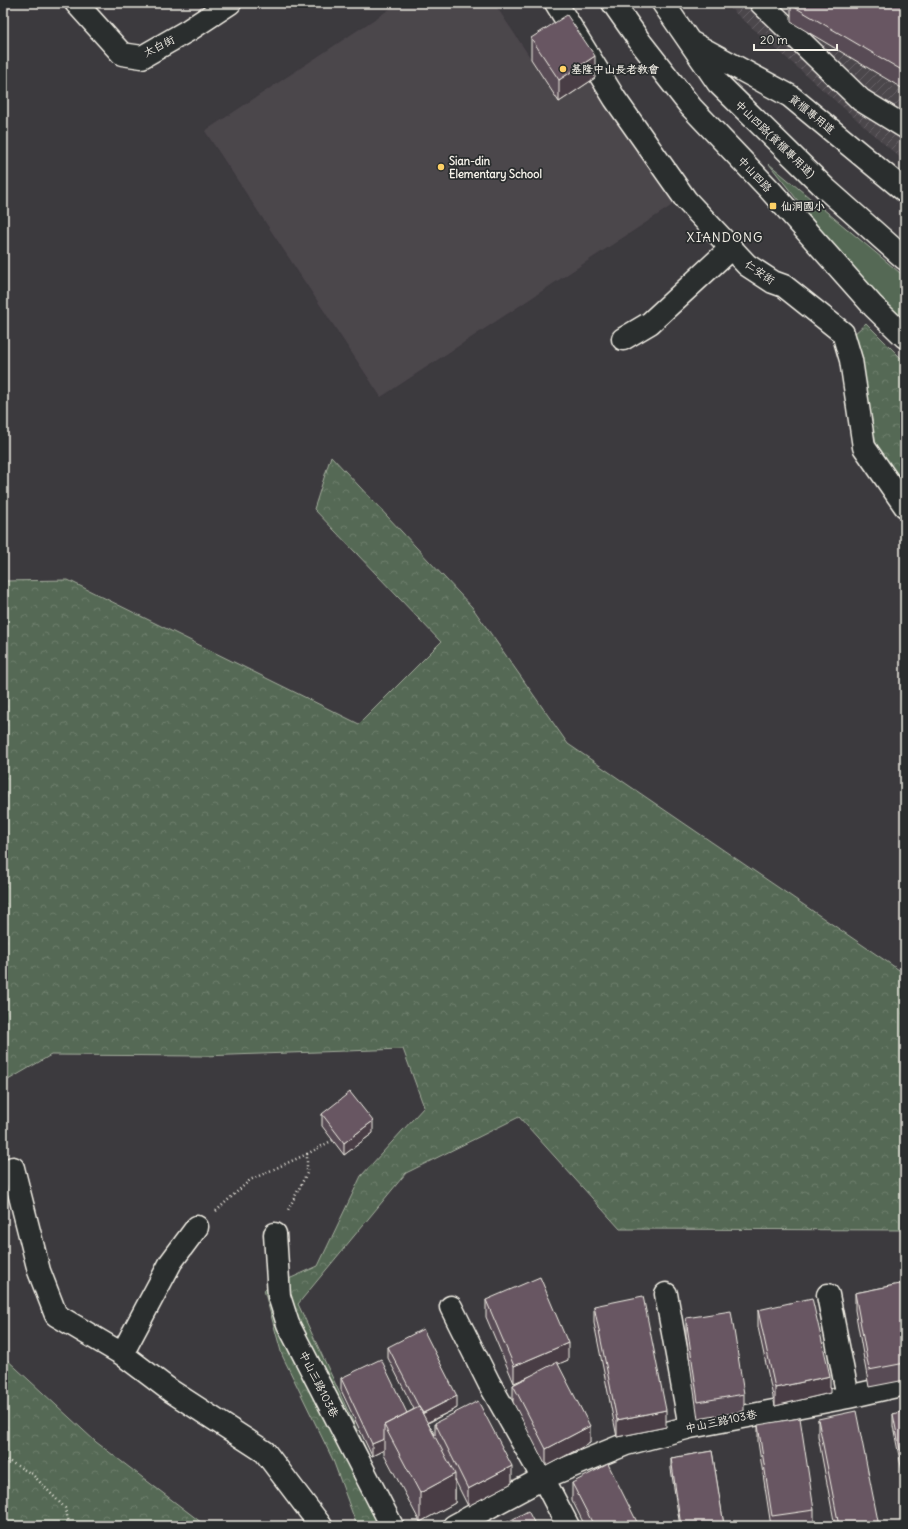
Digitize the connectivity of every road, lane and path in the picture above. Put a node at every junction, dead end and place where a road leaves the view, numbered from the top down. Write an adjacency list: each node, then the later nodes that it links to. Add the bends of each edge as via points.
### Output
1 (76, 3): 2 (street, 太白街, via 122,54 142,57)
2 (230, 3)
3 (556, 3): 10 (street, 仁安街, via 615,99 686,200)
4 (613, 3): 12 (street, 中山四路, via 691,107 770,190 873,306)
5 (662, 3): 7 (street, 中山四路(貨櫃專用道))
6 (762, 3): 8 (street, via 861,100)
7 (688, 40): 9 (street, 貨櫃專用道, via 790,96); 11 (street, 中山四路(貨櫃專用道), via 718,82 825,188)
8 (905, 127)
9 (905, 191)
10 (731, 248): 13 (street, via 650,323); 14 (street, 仁安街, via 747,266 784,286 843,333 851,360 864,447)
11 (905, 259)
12 (905, 337)
13 (623, 339)
14 (905, 506)
15 (333, 1140): 16 (path)
16 (306, 1154)
17 (13, 1168): 23 (street, via 38,1271 56,1315)
18 (197, 1227): 19 (path, via 250,1180 307,1154 307,1173); 23 (street, via 171,1262)
19 (275, 1234): 31 (street, 中山三路103巷, via 279,1296 288,1324)
20 (666, 1294): 26 (street)
21 (828, 1294): 25 (street)
22 (451, 1307): 28 (street, via 489,1382)
23 (122, 1354): 30 (street, via 171,1391 265,1452)
24 (905, 1384): 25 (street, 中山三路103巷)
25 (848, 1397): 26 (street, 中山三路103巷)
26 (690, 1427): 28 (street, 中山三路103巷, via 626,1444)
27 (3, 1458): 29 (path, via 32,1474 65,1508)
28 (543, 1478): 32 (street, 中山三路103巷); 33 (street)
29 (70, 1526)
30 (321, 1526)
31 (392, 1526)
32 (454, 1526)
33 (568, 1526)

